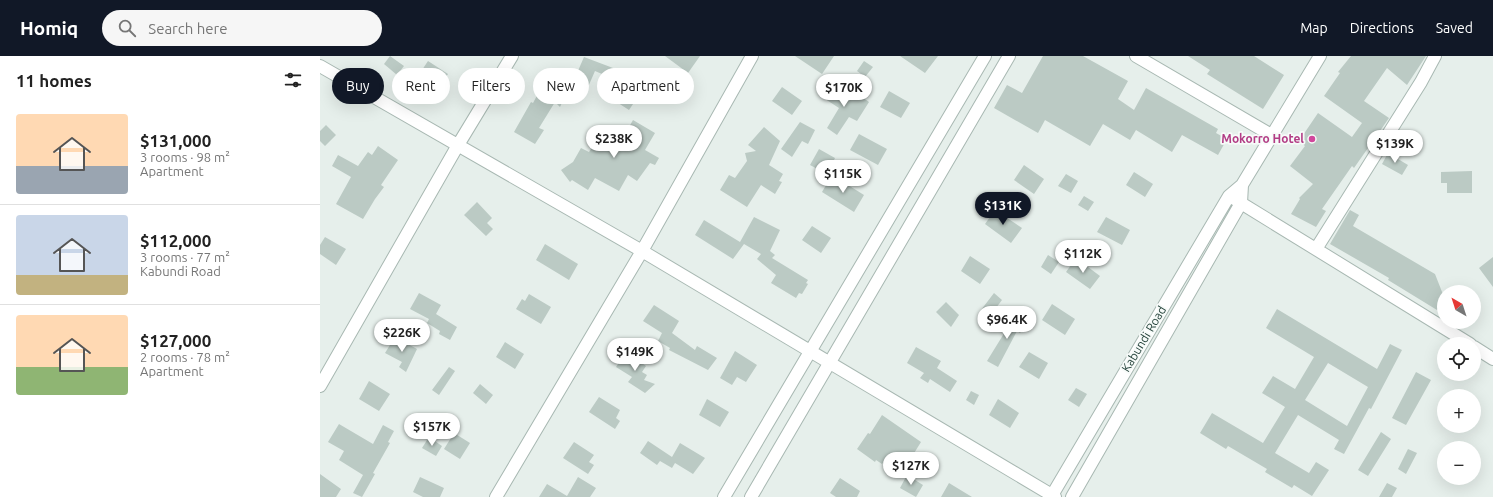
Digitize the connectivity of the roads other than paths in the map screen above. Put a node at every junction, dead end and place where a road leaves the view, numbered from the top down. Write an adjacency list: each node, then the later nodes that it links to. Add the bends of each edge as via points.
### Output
1 (512, 56): 11 (street)
2 (752, 56): 18 (street)
3 (985, 56): 12 (street)
4 (1009, 56): 13 (street)
5 (1136, 56): 8 (street)
6 (1320, 56): 10 (street, Kabundi Road)
7 (1435, 56): 17 (street, via 1422,82)
8 (1156, 61): 10 (street)
9 (320, 66): 11 (street)
10 (1273, 136): 14 (street, Kabundi Road)
11 (458, 144): 18 (street); 24 (street)
12 (915, 174): 13 (street); 20 (street)
13 (934, 185): 23 (street)
14 (1242, 185): 15 (street, Kabundi Road); 16 (street)
15 (1229, 196): 16 (street); 25 (street, Kabundi Road)
16 (1242, 203): 17 (street); 29 (street, Kabundi Road)
17 (1316, 249): 19 (street)
18 (642, 251): 20 (street); 26 (street)
19 (1459, 337)
20 (810, 351): 23 (street); 27 (street)
21 (1481, 351): 22 (street)
22 (1493, 359)
23 (829, 363): 25 (street); 28 (street)
24 (320, 386)
25 (1053, 496)
26 (496, 497)
27 (724, 497)
28 (751, 497)
29 (1072, 497)

